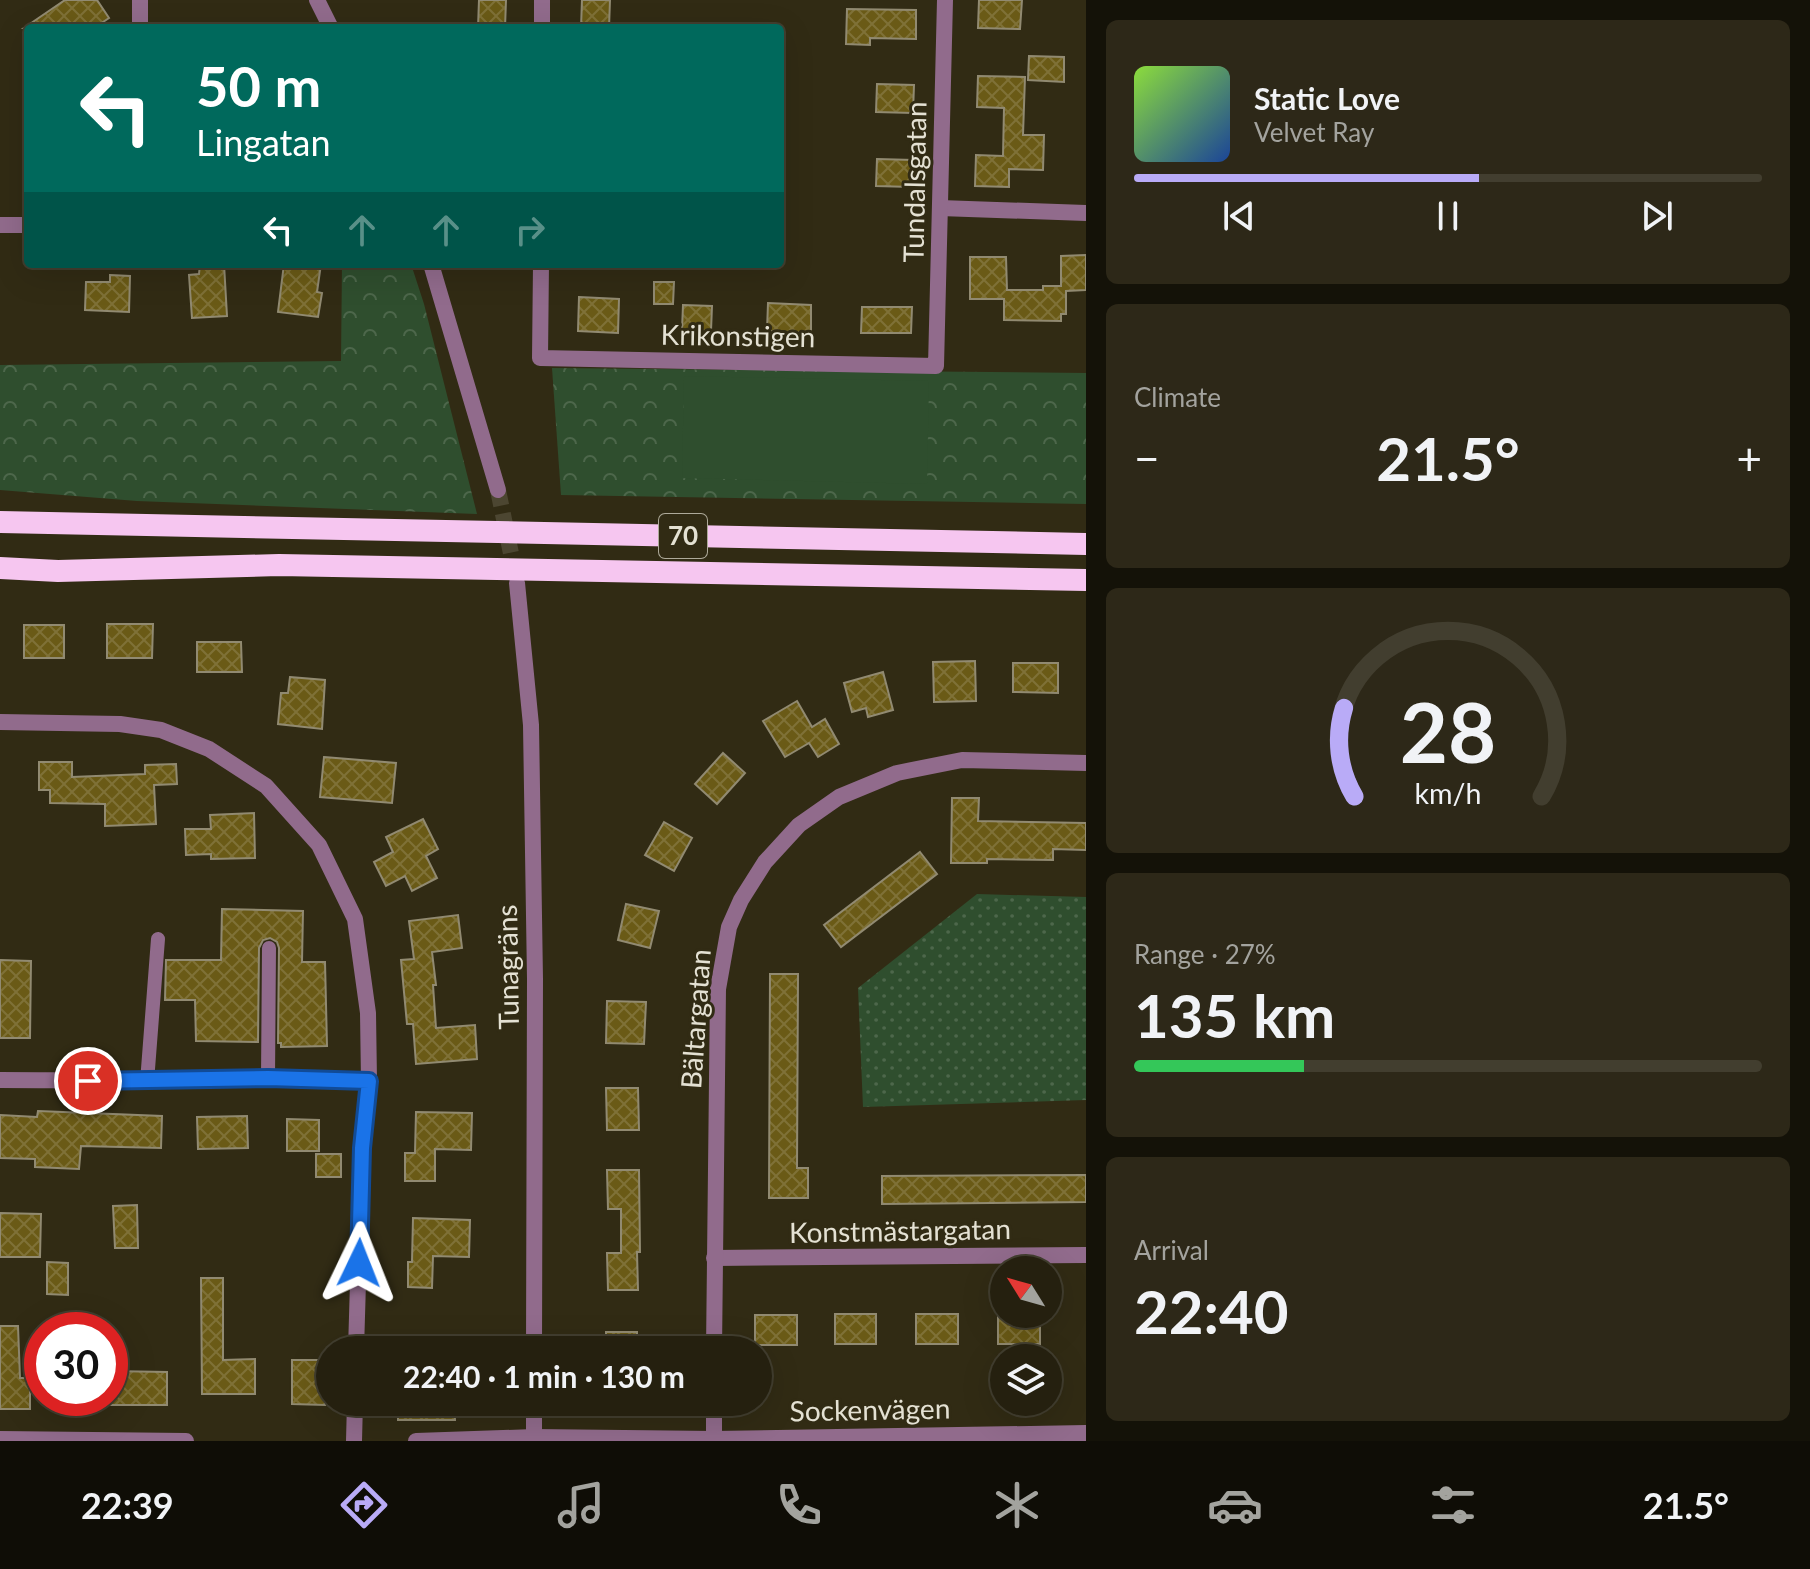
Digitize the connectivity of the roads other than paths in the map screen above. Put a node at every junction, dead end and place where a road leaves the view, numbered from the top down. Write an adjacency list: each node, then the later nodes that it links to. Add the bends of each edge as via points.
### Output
1 (140, 0): 5 (street)
2 (317, 0): 6 (street)
3 (542, 0): 7 (street)
4 (945, 0): 8 (street, Tundalsgatan)
5 (140, 24)
6 (329, 24)
7 (542, 24)
8 (940, 208): 9 (street); 14 (street, Tundalsgatan)
9 (1086, 213)
10 (0, 225): 11 (street)
11 (24, 225)
12 (432, 268): 15 (street)
13 (541, 268): 14 (street, Krikonstigen, via 540,358)
14 (936, 366)
15 (498, 490)
16 (0, 522): 17 (highway, 70)
17 (1086, 544)
18 (0, 568): 19 (highway, 70, via 279,565)
19 (1086, 580)
20 (517, 583): 32 (street, Tunagräns, via 531,725)
21 (0, 722): 27 (street, via 161,730 209,749 266,786 319,845 355,919 368,1013)
22 (1086, 763): 30 (street, Bältargatan, via 962,760 897,773 839,797 799,825 765,862 729,927 718,989)
23 (158, 939): 28 (lane)
24 (269, 948): 25 (lane)
25 (268, 1078): 27 (street); 28 (street)
26 (0, 1080): 28 (street)
27 (369, 1081): 31 (street)
28 (147, 1082)
29 (1086, 1255): 30 (street, Konstmästargatan)
30 (714, 1258): 33 (street, Bältargatan)
31 (356, 1336)
32 (534, 1336)
33 (714, 1336)
34 (355, 1416): 42 (street)
35 (534, 1416): 39 (street)
36 (714, 1416): 40 (street)
37 (1086, 1433): 40 (street, Sockenvägen)
38 (0, 1439): 41 (street)
39 (534, 1439): 40 (street, Sockenvägen); 43 (street, Sockenvägen)
40 (714, 1439)
41 (186, 1441)
42 (354, 1441)
43 (416, 1441)

